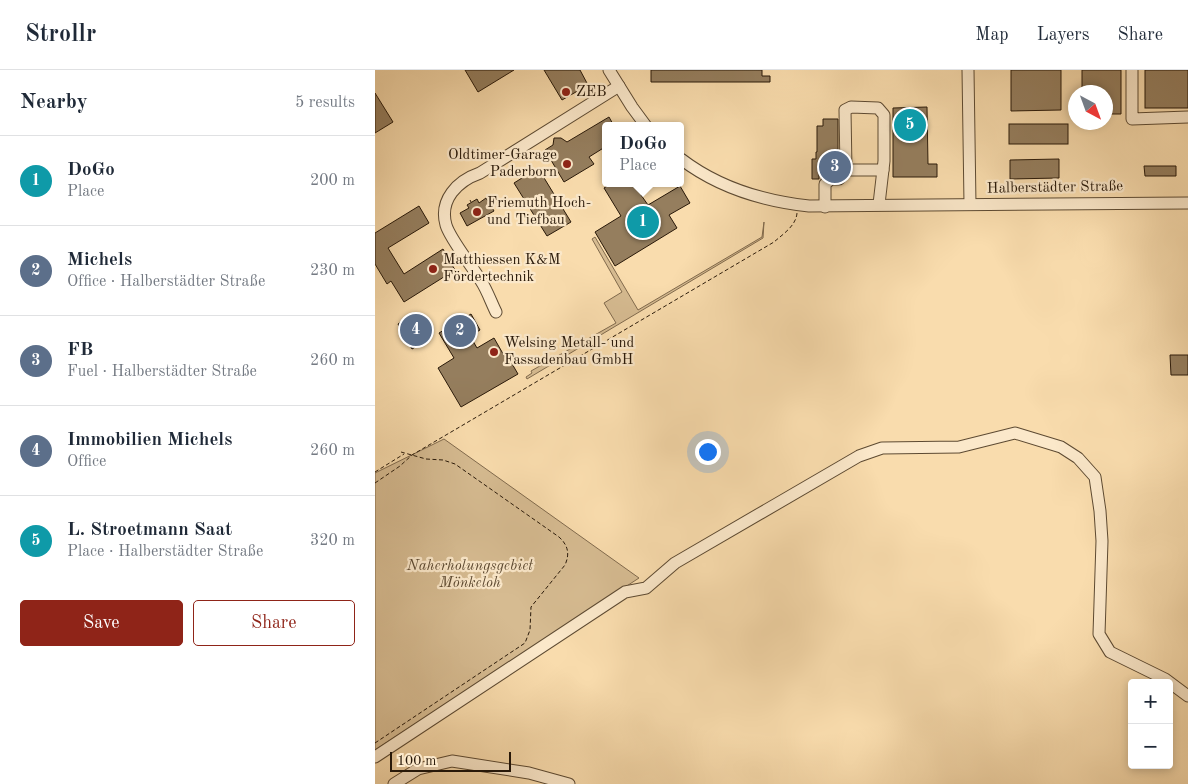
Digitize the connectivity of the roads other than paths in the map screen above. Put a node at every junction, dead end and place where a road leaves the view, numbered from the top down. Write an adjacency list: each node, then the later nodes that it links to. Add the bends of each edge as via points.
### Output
1 (609, 70): 4 (street)
2 (968, 70): 12 (street, Halberstädter Straße)
3 (1132, 70): 5 (street, via 1132,119)
4 (619, 86): 6 (street); 14 (street, via 451,191 444,215 447,226 483,283)
5 (1188, 117)
6 (643, 122)
7 (684, 161): 13 (street, Halberstädter Straße, via 704,174 770,201)
8 (846, 170): 9 (street); 9 (street, via 845,110 851,107 878,108 884,115); 13 (street, via 839,179 831,179 825,184)
9 (883, 170): 11 (street)
10 (1188, 203): 12 (street, Halberstädter Straße, via 1140,197)
11 (879, 204): 12 (street, Halberstädter Straße); 13 (street, Halberstädter Straße)
12 (970, 204)
13 (825, 206)
14 (496, 312)
15 (1188, 696): 16 (street, via 1165,679 1110,652 1099,634 1102,541 1095,477 1078,458 1061,447 1015,433 959,447 882,448 859,456 675,563 646,588 625,592)
16 (375, 757)
17 (395, 784): 18 (street, via 418,769 452,761 529,773)
18 (569, 784)

